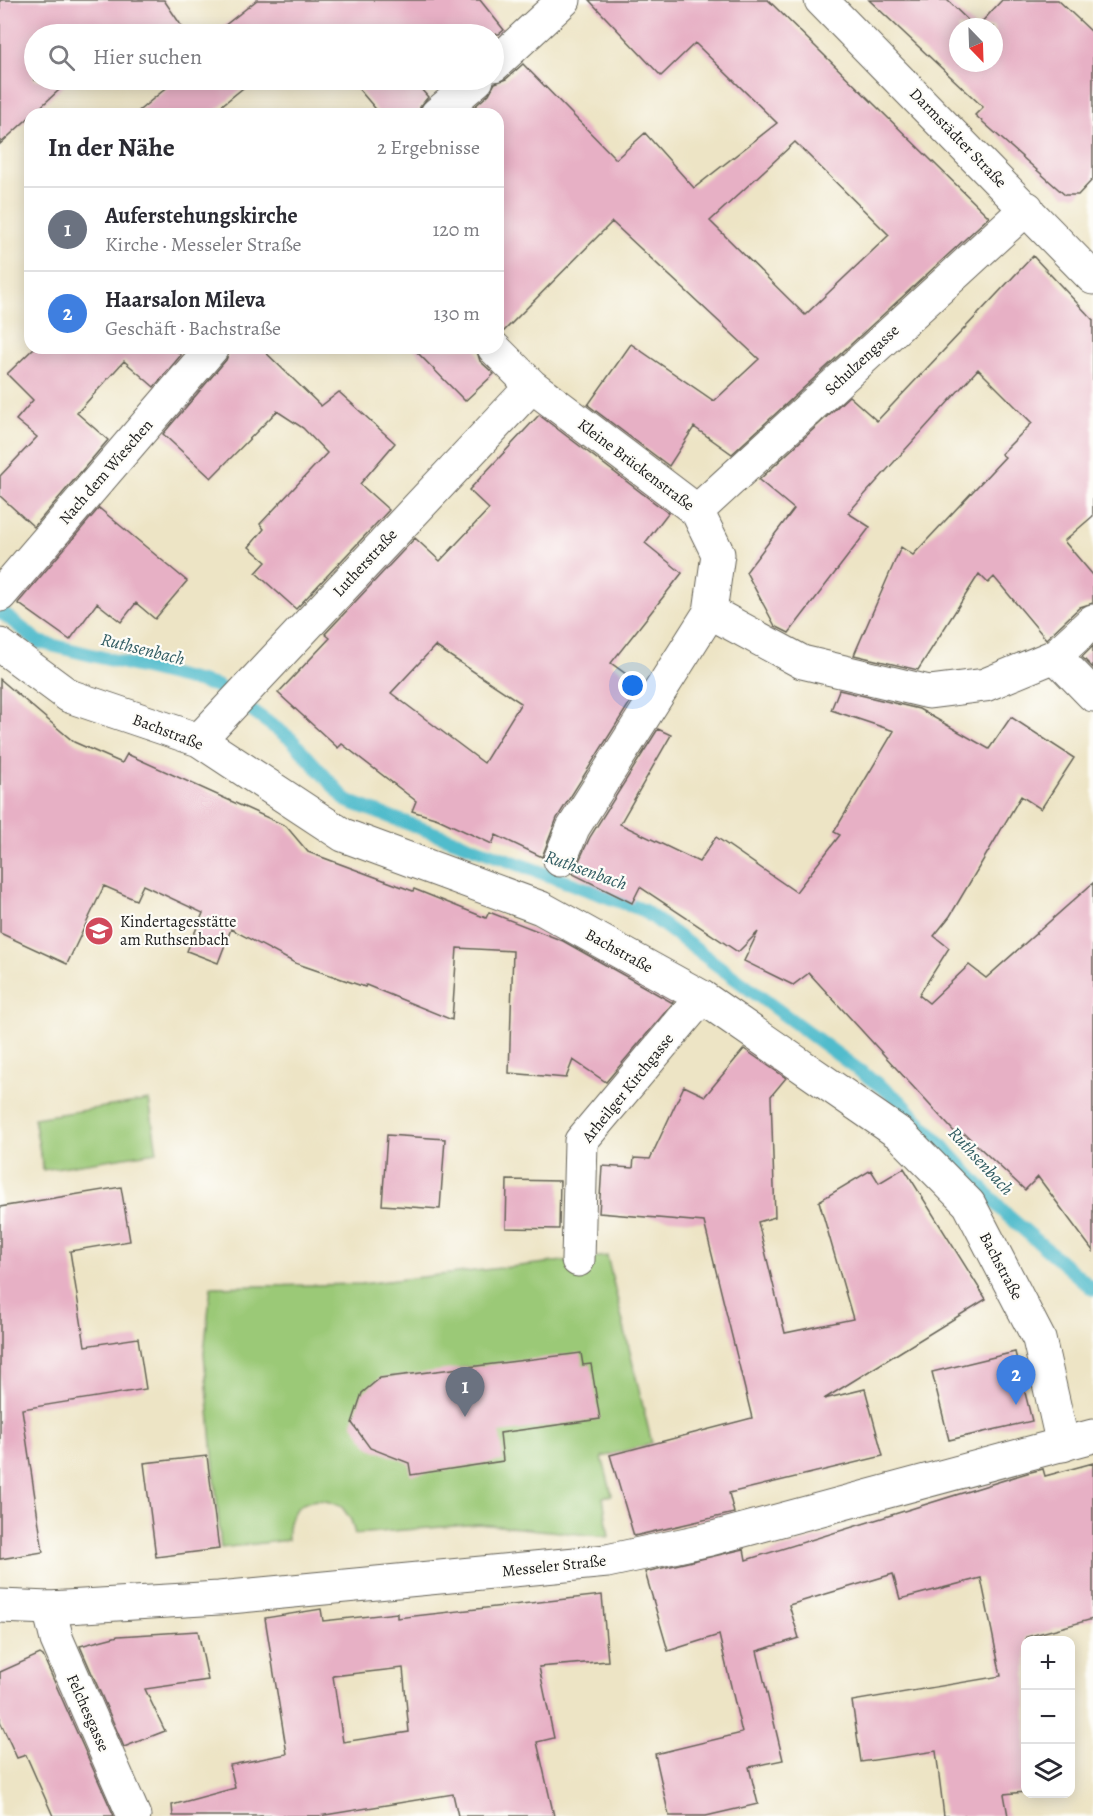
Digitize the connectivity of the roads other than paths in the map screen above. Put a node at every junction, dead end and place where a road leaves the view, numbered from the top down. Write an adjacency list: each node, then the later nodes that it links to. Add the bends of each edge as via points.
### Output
1 (564, 0): 3 (street)
2 (821, 0): 6 (street, Darmstädter Straße)
3 (504, 56)
4 (465, 90): 5 (street)
5 (444, 108)
6 (1027, 208): 7 (street, Darmstädter Straße); 11 (street, Schulzengasse)
7 (1093, 278)
8 (207, 354): 12 (street, Nach dem Wieschen)
9 (500, 354): 10 (street, Kleine Brückenstraße)
10 (532, 386): 11 (street, Kleine Brückenstraße); 18 (street, Lutherstraße)
11 (697, 511): 13 (street, Kleine Brückenstraße, via 718,554)
12 (2, 593)
13 (710, 612): 16 (street, via 802,662 929,692 985,685); 19 (street, Kleine Brückenstraße, via 573,828)
14 (1093, 621): 16 (street)
15 (0, 645): 18 (street, Bachstraße, via 69,696)
16 (1055, 656): 17 (street)
17 (1093, 695)
18 (199, 740): 20 (street, Bachstraße, via 343,835 541,908)
19 (560, 860)
20 (702, 997): 21 (street, Arheilger Kirchgasse, via 581,1141); 22 (street, Bachstraße, via 900,1134 969,1204 1039,1339)
21 (578, 1260)
22 (1078, 1441): 24 (street, Messeler Straße, via 710,1539 607,1561 219,1598)
23 (0, 1606): 24 (street, Messeler Straße)
24 (49, 1608): 25 (street, Felchesgasse, via 57,1640)
25 (134, 1816)

